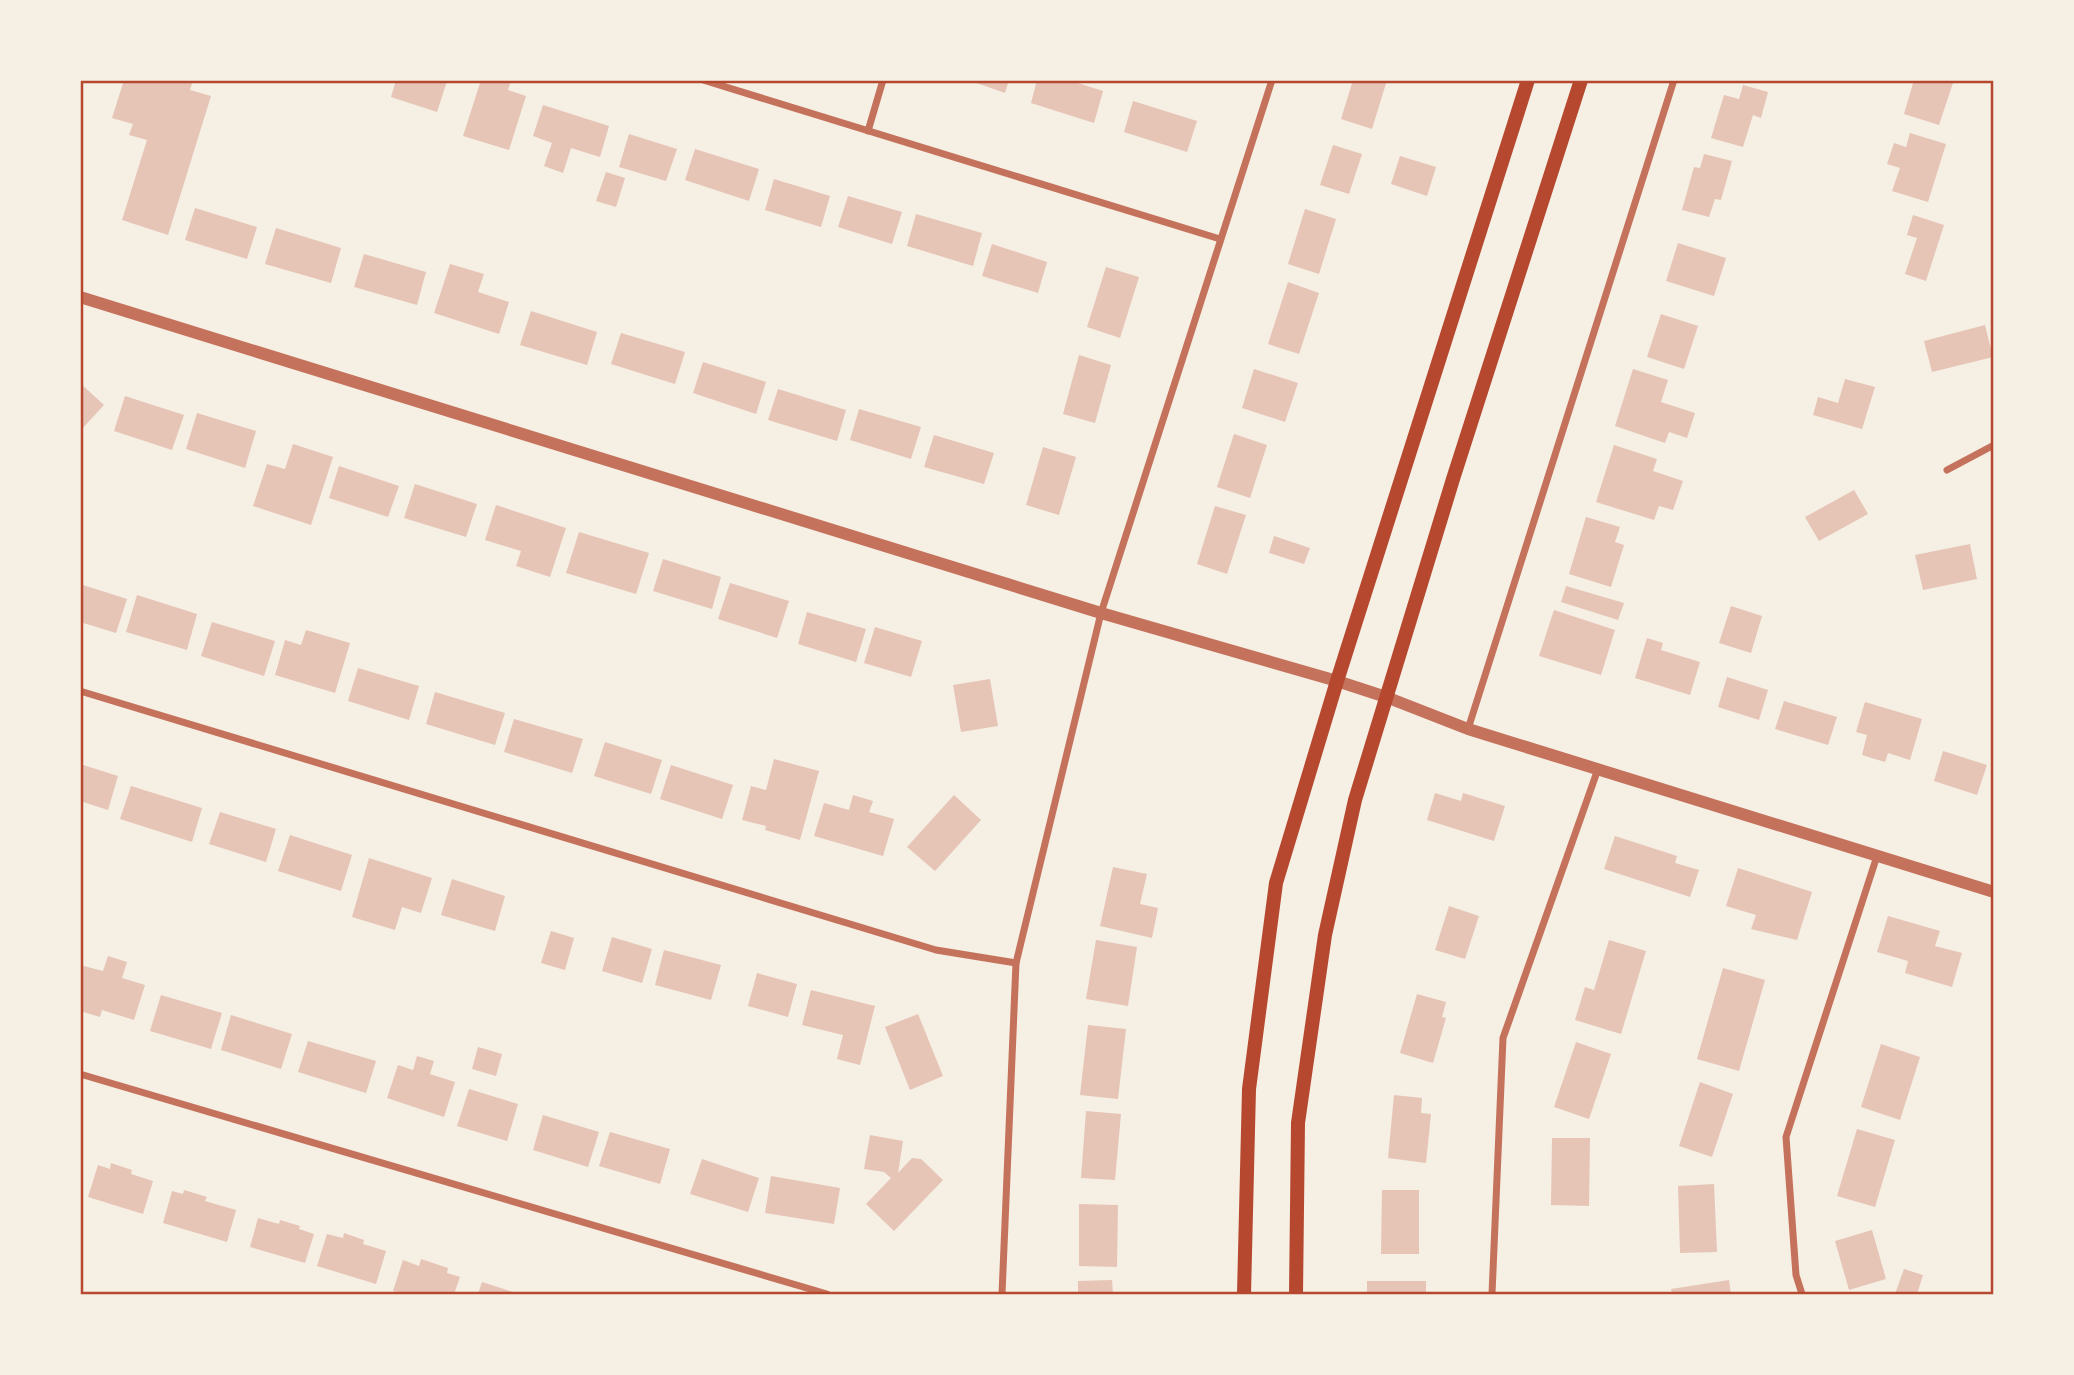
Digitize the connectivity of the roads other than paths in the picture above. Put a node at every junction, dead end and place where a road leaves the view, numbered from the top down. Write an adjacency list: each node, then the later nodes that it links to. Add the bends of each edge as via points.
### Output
1 (703, 80): 7 (street)
2 (883, 80): 7 (street)
3 (1272, 80): 8 (street)
4 (1528, 80): 13 (main road)
5 (1581, 80): 15 (main road)
6 (1674, 80): 16 (street)
7 (867, 131): 8 (street)
8 (1220, 239): 12 (street)
9 (80, 297): 12 (street)
10 (1993, 445): 11 (street)
11 (1947, 471)
12 (1101, 613): 13 (street); 20 (street)
13 (1337, 681): 15 (street); 24 (main road, via 1276,883 1249,1090)
14 (80, 691): 20 (street, via 936,950)
15 (1386, 697): 16 (street); 25 (main road, via 1355,800 1325,935 1298,1123)
16 (1468, 729): 17 (street)
17 (1598, 769): 18 (street); 26 (street, via 1503,1038)
18 (1877, 856): 19 (street); 27 (street, via 1786,1137 1796,1275)
19 (1993, 892)
20 (1016, 963): 23 (street)
21 (80, 1074): 22 (street)
22 (827, 1294)
23 (1002, 1294)
24 (1244, 1294)
25 (1296, 1294)
26 (1492, 1294)
27 (1802, 1294)

